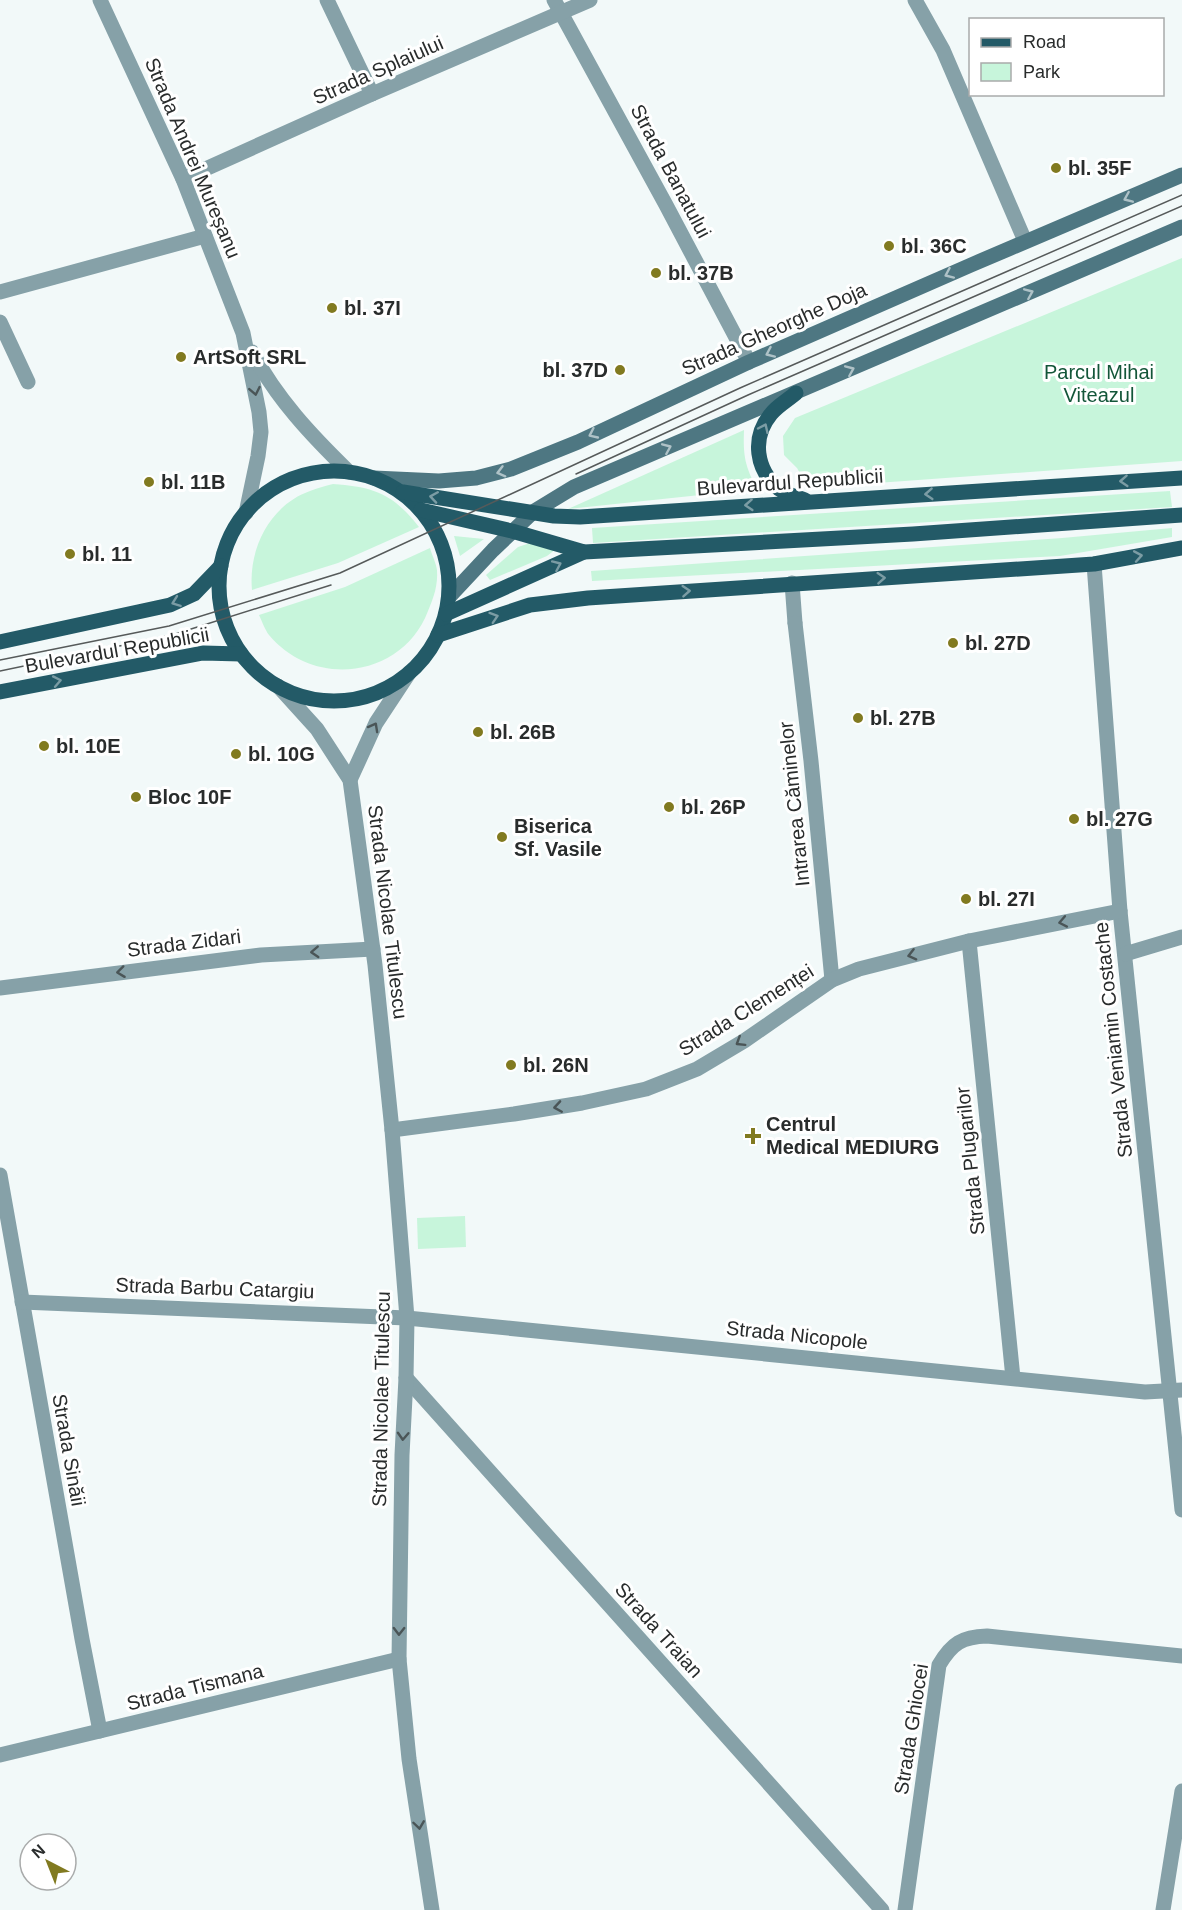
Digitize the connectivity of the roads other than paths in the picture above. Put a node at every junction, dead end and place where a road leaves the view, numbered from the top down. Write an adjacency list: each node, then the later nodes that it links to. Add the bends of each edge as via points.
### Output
1 (100, 0): 8 (street, Strada Andrei Mureșanu)
2 (327, 0): 6 (street)
3 (590, 0): 5 (street, Strada Splaiului)
4 (915, 0): 11 (street, via 943,50)
5 (558, 6): 6 (street, Strada Splaiului); 15 (street, Strada Banatului)
6 (372, 94): 8 (street, Strada Splaiului)
7 (1182, 175): 11 (main road, Strada Gheorghe Doja, one-way to 11)
8 (183, 179): 10 (street, Strada Andrei Mureșanu)
9 (1182, 227): 17 (main road, one-way to 9)
10 (205, 236): 12 (street); 14 (street, Strada Andrei Mureșanu)
11 (1025, 241): 15 (main road, Strada Gheorghe Doja, one-way to 15)
12 (0, 292)
13 (0, 322): 16 (street)
14 (243, 333): 18 (street, Strada Andrei Mureșanu, via 279,397); 25 (street, Strada Andrei Mureșanu, one-way to 25, via 261,432)
15 (749, 362): 19 (main road, Strada Gheorghe Doja, one-way to 19, via 511,469 476,478 439,481)
16 (28, 382)
17 (796, 393): 22 (main road, one-way to 17, via 780,490 765,473 758,455 765,423); 24 (main road, one-way to 17, via 574,488)
18 (349, 472): 19 (main road); 25 (main road, via 320,472 292,479 267,493)
19 (374, 478): 21 (main road)
20 (1182, 478): 22 (main road, Bulevardul Republicii, one-way to 22)
21 (402, 492): 23 (main road); 24 (main road, Bulevardul Republicii, one-way to 21)
22 (808, 502): 24 (main road, Bulevardul Republicii, one-way to 24, via 580,517)
23 (421, 510): 27 (main road); 33 (main road, via 442,544)
24 (533, 512): 27 (main road)
25 (246, 513): 31 (main road, via 234,529)
26 (1182, 514): 29 (main road)
27 (512, 531): 29 (main road); 33 (main road)
28 (1182, 548): 30 (main road, one-way to 28)
29 (584, 552): 34 (main road, one-way to 29)
30 (1094, 564): 32 (main road, one-way to 30); 42 (street, Strada Veniamin Costache)
31 (221, 566): 36 (main road, Bulevardul Republicii, one-way to 36, via 194,594 170,605); 37 (main road, via 222,612)
32 (792, 583): 35 (main road, one-way to 32, via 530,605); 47 (street, Intrarea Căminelor)
33 (450, 596): 34 (main road)
34 (446, 614): 35 (main road)
35 (438, 635): 38 (main road)
36 (0, 642)
37 (242, 654): 39 (main road); 40 (main road, Bulevardul Republicii, one-way to 37, via 203,653)
38 (409, 673): 39 (main road, via 368,696 345,701 299,696); 41 (street, Strada Nicolae Titulescu, one-way to 38, via 376,723)
39 (278, 686): 41 (street, Strada Nicolae Titulescu, via 317,729)
40 (0, 692)
41 (350, 780): 45 (street, Strada Nicolae Titulescu)
42 (1120, 911): 44 (street, Strada Clemenței, one-way to 44); 46 (street, Strada Veniamin Costache)
43 (1182, 937): 46 (street)
44 (969, 941): 47 (street, Strada Clemenței, one-way to 47, via 859,969); 54 (street, Strada Plugarilor)
45 (373, 949): 48 (street, Strada Zidari, one-way to 48, via 261,955); 49 (street, Strada Nicolae Titulescu)
46 (1125, 954): 55 (street, Strada Veniamin Costache)
47 (832, 981): 49 (street, Strada Clemenței, one-way to 49, via 697,1069 646,1089 560,1107)
48 (0, 988)
49 (392, 1130): 52 (street, Strada Nicolae Titulescu)
50 (0, 1175): 51 (street, Strada Sinăii)
51 (22, 1302): 52 (street, Strada Barbu Catargiu); 59 (street, Strada Sinăii)
52 (407, 1317): 53 (street, Strada Nicolae Titulescu); 54 (street, Strada Nicopole)
53 (406, 1377): 58 (street, Strada Nicolae Titulescu, one-way to 58); 63 (street, Strada Traian)
54 (1013, 1377): 55 (street, Strada Nicopole, via 1145,1392)
55 (1177, 1390): 56 (street, Strada Veniamin Costache)
56 (1182, 1510)
57 (1182, 1656): 64 (street, Strada Ghiocei, via 987,1636 971,1637 947,1651 939,1665)
58 (399, 1659): 59 (street, Strada Tismana); 62 (street, Strada Nicolae Titulescu, one-way to 62, via 409,1759)
59 (100, 1731): 60 (street, Strada Tismana)
60 (0, 1755)
61 (1182, 1791): 65 (street)
62 (432, 1910)
63 (882, 1910)
64 (905, 1910)
65 (1163, 1910)

